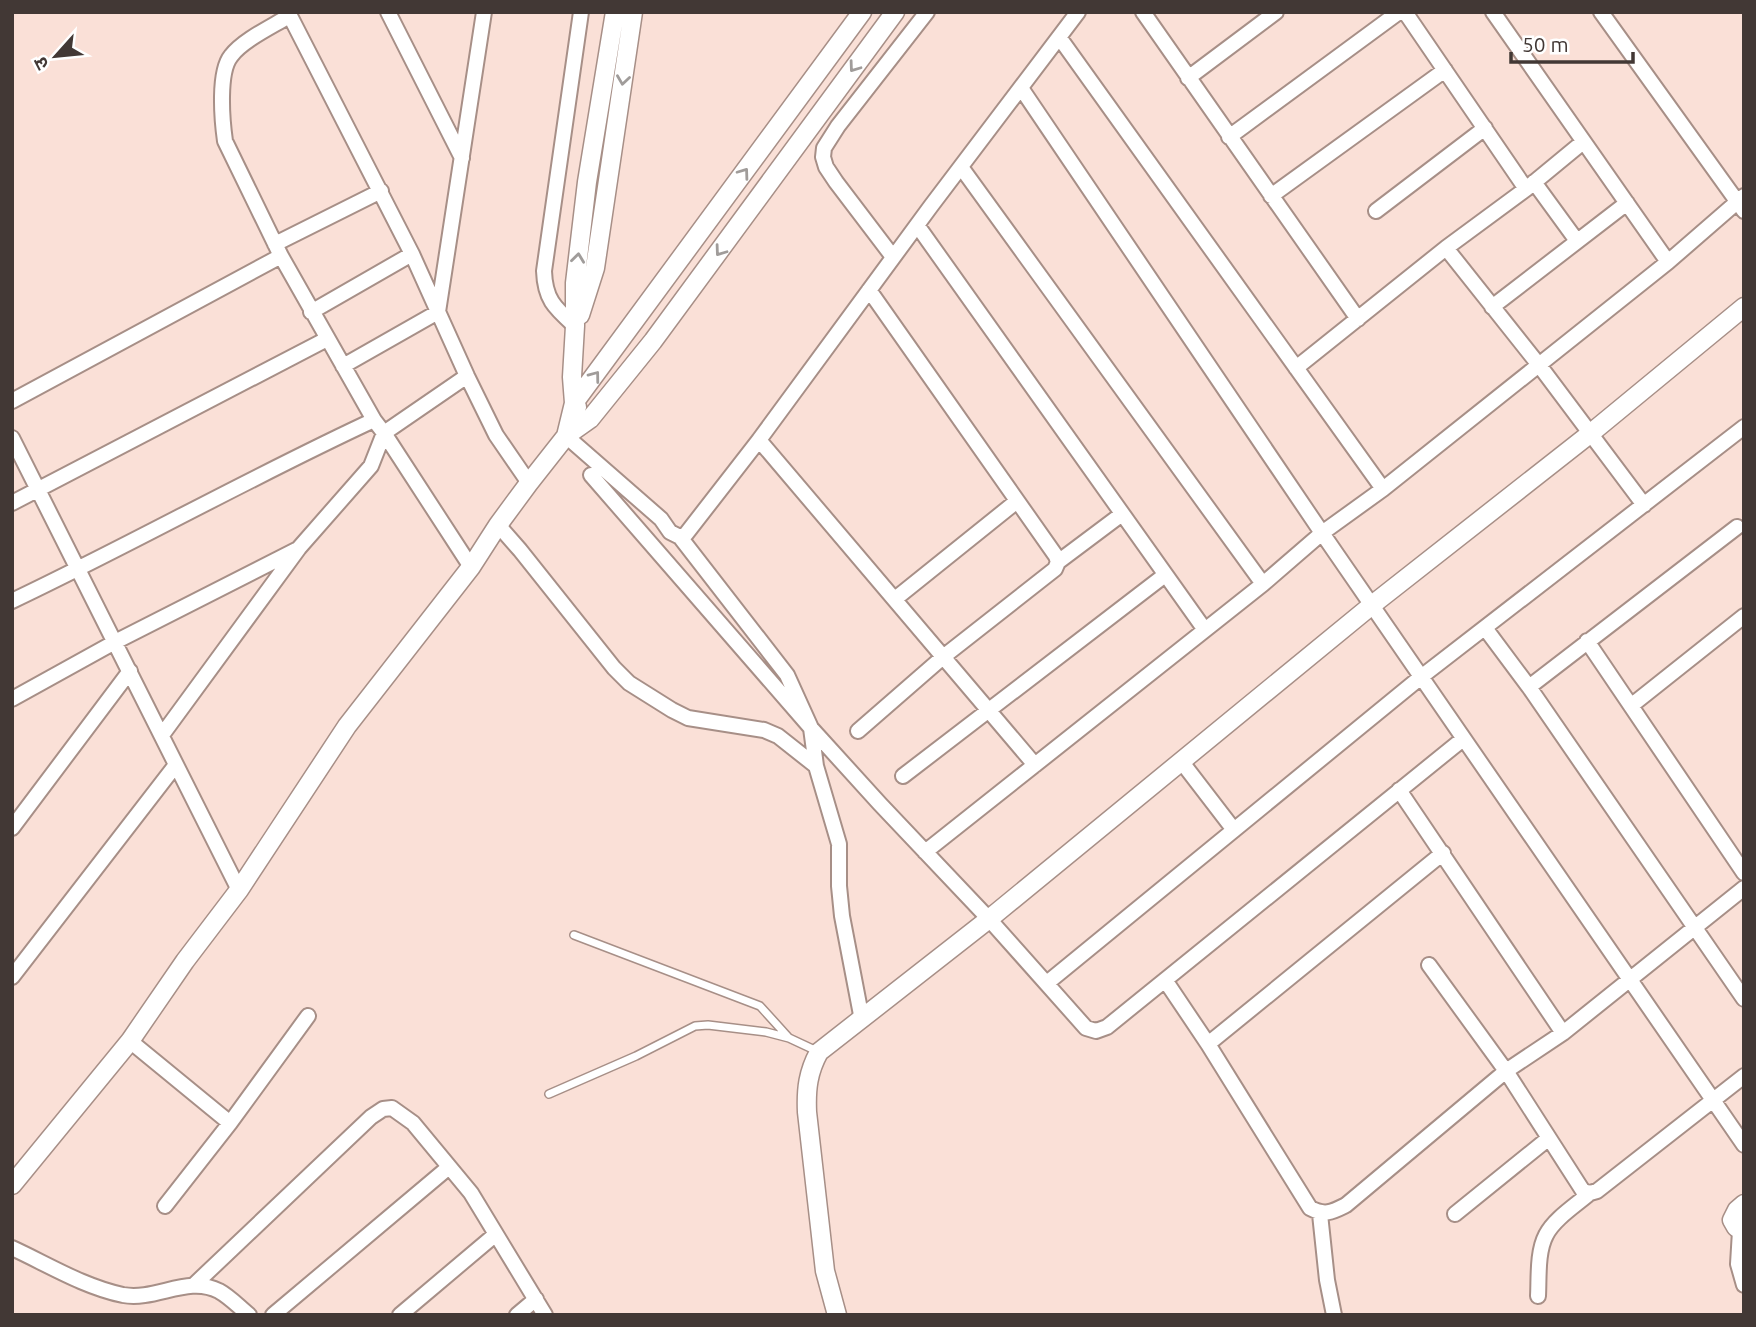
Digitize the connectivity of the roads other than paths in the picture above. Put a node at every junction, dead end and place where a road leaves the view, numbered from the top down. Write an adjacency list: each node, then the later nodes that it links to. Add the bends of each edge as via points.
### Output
1 (388, 12): 25 (street)
2 (484, 12): 25 (street)
3 (582, 12): 47 (street, via 544,271 554,307)
4 (615, 12): 47 (street, one-way to 4, via 575,283 587,182)
5 (633, 12): 47 (street, one-way to 47, via 595,268)
6 (862, 12): 54 (street, one-way to 6)
7 (895, 12): 23 (street, one-way to 23)
8 (927, 12): 26 (street, via 838,126)
9 (1078, 12): 17 (street)
10 (1276, 12): 19 (street)
11 (1399, 12): 22 (street)
12 (1405, 12): 18 (street)
13 (1493, 12): 24 (street)
14 (1601, 12): 31 (street)
15 (289, 14): 29 (street); 37 (street, via 236,50 224,69 225,141)
16 (1149, 15): 19 (street)
17 (1059, 37): 20 (street); 51 (street)
18 (1445, 70): 21 (street); 30 (street)
19 (1188, 78): 22 (street)
20 (1021, 89): 27 (street); 73 (street)
21 (1485, 128): 28 (street); 33 (street)
22 (1229, 137): 30 (street)
23 (799, 142): 26 (street); 55 (street, one-way to 55)
24 (1583, 142): 28 (street); 32 (street)
25 (462, 158): 45 (street)
26 (823, 158): 39 (street)
27 (961, 167): 34 (street); 80 (street)
28 (1530, 185): 35 (street); 36 (street)
29 (381, 191): 37 (street); 38 (street)
30 (1271, 196): 46 (street)
31 (1741, 203): 40 (street)
32 (1627, 204): 35 (street); 40 (street)
33 (1376, 211)
34 (917, 225): 39 (street); 70 (street)
35 (1577, 242): 42 (street)
36 (1446, 248): 42 (street); 46 (street)
37 (278, 250): 44 (street); 53 (street)
38 (412, 254): 44 (street); 45 (street)
39 (893, 257): 41 (street)
40 (1668, 262): 49 (street)
41 (869, 290): 62 (street); 67 (street)
42 (1492, 307): 49 (street)
43 (1744, 307): 59 (street)
44 (311, 312): 48 (street)
45 (438, 312): 50 (street); 52 (street)
46 (1358, 319): 51 (street)
47 (575, 326): 54 (street)
48 (327, 339): 50 (street); 66 (street)
49 (1539, 365): 59 (street); 65 (street)
50 (343, 366): 56 (street)
51 (1296, 368): 65 (street)
52 (467, 376): 58 (street); 64 (street, via 496,435)
53 (12, 401)
54 (574, 403): 55 (street); 60 (street)
55 (590, 419): 60 (street)
56 (374, 420): 58 (street); 78 (street)
57 (1744, 427): 69 (street)
58 (384, 433): 75 (street, via 371,466); 77 (street)
59 (1591, 433): 69 (street); 83 (street)
60 (566, 436): 64 (street); 74 (street)
61 (12, 438): 66 (street)
62 (759, 440): 74 (street, via 691,530); 81 (street)
63 (591, 475): 96 (street)
64 (529, 483): 71 (street)
65 (1383, 489): 73 (street)
66 (38, 490): 68 (street); 78 (street)
67 (1017, 501): 76 (street); 81 (street)
68 (12, 503)
69 (1643, 505): 85 (street)
70 (1122, 514): 76 (street); 79 (street)
71 (498, 525): 77 (street); 103 (street, via 629,683 688,718 778,736)
72 (1737, 527): 87 (street)
73 (1322, 533): 80 (street); 83 (street)
74 (680, 537): 96 (street, via 787,675)
75 (299, 548): 88 (street); 98 (street)
76 (1058, 562): 89 (street)
77 (471, 567): 112 (street, via 347,726)
78 (77, 570): 82 (street); 88 (street)
79 (1165, 575): 86 (street); 95 (street)
80 (1263, 584): 86 (street)
81 (895, 599): 89 (street)
82 (12, 601)
83 (1372, 605): 91 (street); 100 (street)
84 (1744, 615): 94 (street)
85 (1485, 628): 91 (street); 92 (street)
86 (1205, 630): 101 (street)
87 (1587, 641): 92 (street); 94 (street)
88 (115, 642): 90 (street); 93 (street)
89 (943, 657): 95 (street); 97 (street)
90 (130, 671): 98 (street); 106 (street)
91 (1421, 677): 99 (street); 107 (street)
92 (1529, 687): 114 (street)
93 (12, 699)
94 (1632, 705): 110 (street)
95 (989, 711): 101 (street); 104 (street)
96 (811, 728): 103 (street); 108 (street)
97 (858, 731)
98 (163, 736): 102 (street)
99 (1463, 738): 105 (street); 118 (street)
100 (1181, 761): 107 (street); 113 (street)
101 (1035, 765): 108 (street)
102 (175, 766): 112 (street); 117 (street)
103 (816, 766): 124 (street, via 839,844 842,916)
104 (903, 776)
105 (1399, 790): 109 (street); 119 (street)
106 (12, 828)
107 (1234, 830): 121 (street)
108 (925, 852): 113 (street)
109 (1443, 853): 125 (street); 128 (street)
110 (1744, 873)
111 (1744, 888): 114 (street)
112 (239, 890): 127 (street)
113 (989, 919): 121 (street); 124 (street)
114 (1694, 928): 118 (street); 120 (street)
115 (574, 935): 126 (lane, via 760,1006)
116 (1429, 965): 130 (street)
117 (12, 977)
118 (1628, 979): 125 (street); 133 (street)
119 (1165, 980): 121 (street, via 1096,1031 1086,1028); 128 (street)
120 (1739, 980): 122 (street)
121 (1047, 983)
122 (1744, 999)
123 (308, 1016): 134 (street)
124 (862, 1020): 129 (street)
125 (1563, 1032): 130 (street)
126 (789, 1038): 129 (lane); 132 (lane, via 695,1026)
127 (130, 1041): 134 (street); 138 (street)
128 (1208, 1044): 142 (street, via 1310,1208)
129 (818, 1052): 156 (street, via 809,1069 807,1112 825,1270)
130 (1506, 1071): 135 (street); 142 (street, via 1346,1205)
131 (1744, 1076): 133 (street)
132 (549, 1094)
133 (1713, 1102): 136 (street); 139 (street)
134 (230, 1123): 141 (street)
135 (1549, 1138): 139 (street, via 1583,1191); 143 (street)
136 (1744, 1144)
137 (449, 1167): 145 (street); 147 (street, via 413,1123 392,1108 383,1109); 152 (street)
138 (12, 1185)
139 (1590, 1193): 149 (street, via 1546,1235)
140 (1744, 1204): 144 (street, via 1732,1220)
141 (165, 1206)
142 (1320, 1214): 157 (street)
143 (1455, 1214)
144 (1742, 1231): 148 (street, via 1738,1264)
145 (496, 1234): 150 (street); 153 (street)
146 (12, 1248): 147 (street, via 122,1295 149,1295)
147 (195, 1284): 151 (street, via 220,1292)
148 (1744, 1285)
149 (1538, 1296)
150 (536, 1299): 154 (street); 155 (street)
151 (249, 1315)
152 (273, 1315)
153 (400, 1315)
154 (517, 1315)
155 (545, 1315)
156 (837, 1315)
157 (1334, 1315)

